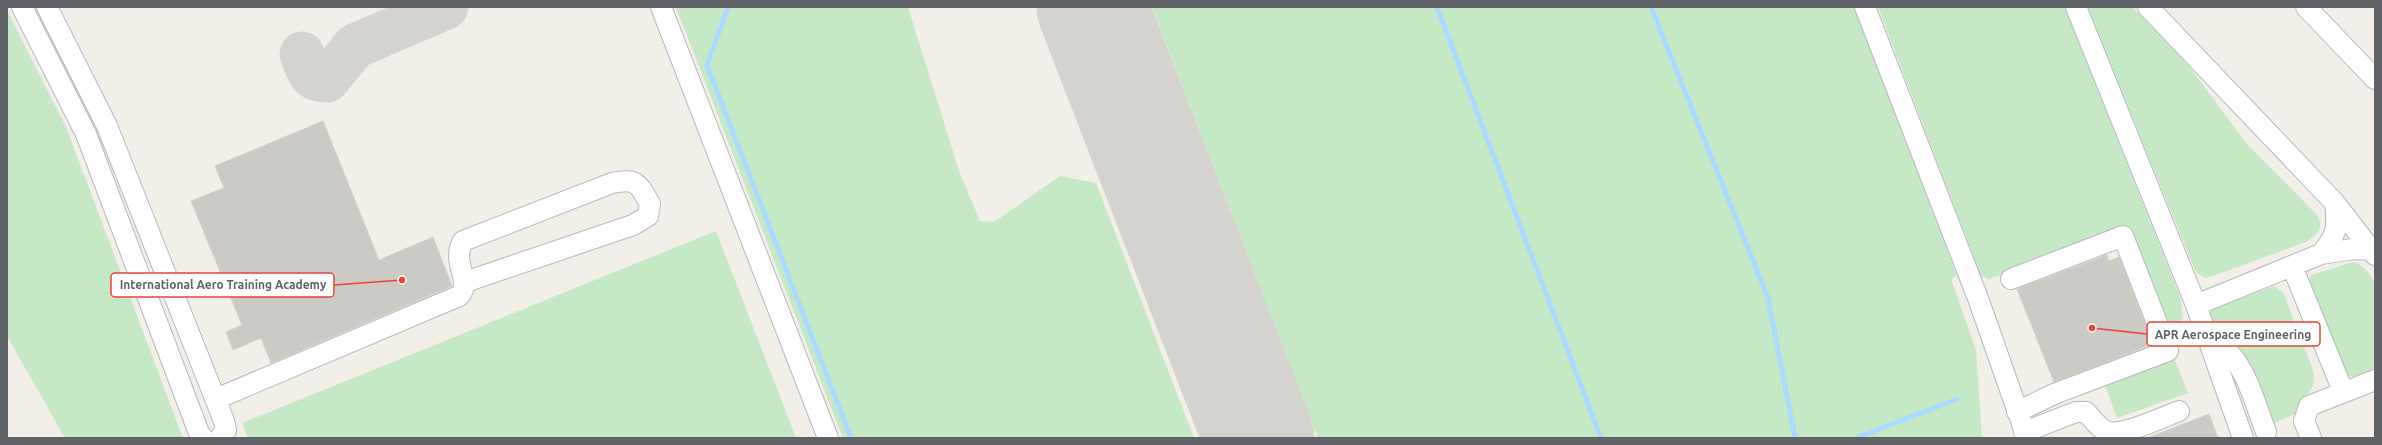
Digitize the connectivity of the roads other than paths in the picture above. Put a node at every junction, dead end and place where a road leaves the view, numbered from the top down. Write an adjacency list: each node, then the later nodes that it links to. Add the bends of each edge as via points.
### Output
1 (22, 7): 24 (street, via 86,134)
2 (47, 7): 19 (street, via 108,126)
3 (661, 7): 26 (street)
4 (1865, 7): 21 (street, via 1976,294)
5 (2076, 7): 15 (street)
6 (2148, 7): 9 (street)
7 (2306, 7): 8 (street)
8 (2375, 79)
9 (2335, 203): 10 (street); 11 (street, via 2338,216 2334,239)
10 (2373, 253): 11 (street, via 2353,249)
11 (2321, 254): 12 (street)
12 (2292, 266): 15 (street); 18 (street)
13 (2012, 279): 21 (street, via 2123,236 2168,351 2054,394)
14 (465, 282): 14 (street, via 458,262 458,250 463,241 612,183 628,180 639,184 650,204 648,216 633,225); 19 (street, via 464,291 451,301)
15 (2196, 305): 16 (street)
16 (2208, 339): 22 (street, via 2235,359); 27 (street)
17 (2375, 380): 18 (street)
18 (2343, 391): 28 (street, via 2309,406 2304,421)
19 (216, 399): 25 (street, via 226,430)
20 (2179, 411): 23 (street, via 2124,431 2112,432 2104,430 2086,412 2076,412)
21 (2017, 412): 23 (street)
22 (2266, 432)
23 (2026, 435)
24 (203, 438)
25 (220, 438)
26 (828, 438)
27 (2243, 438)
28 (2311, 438)

